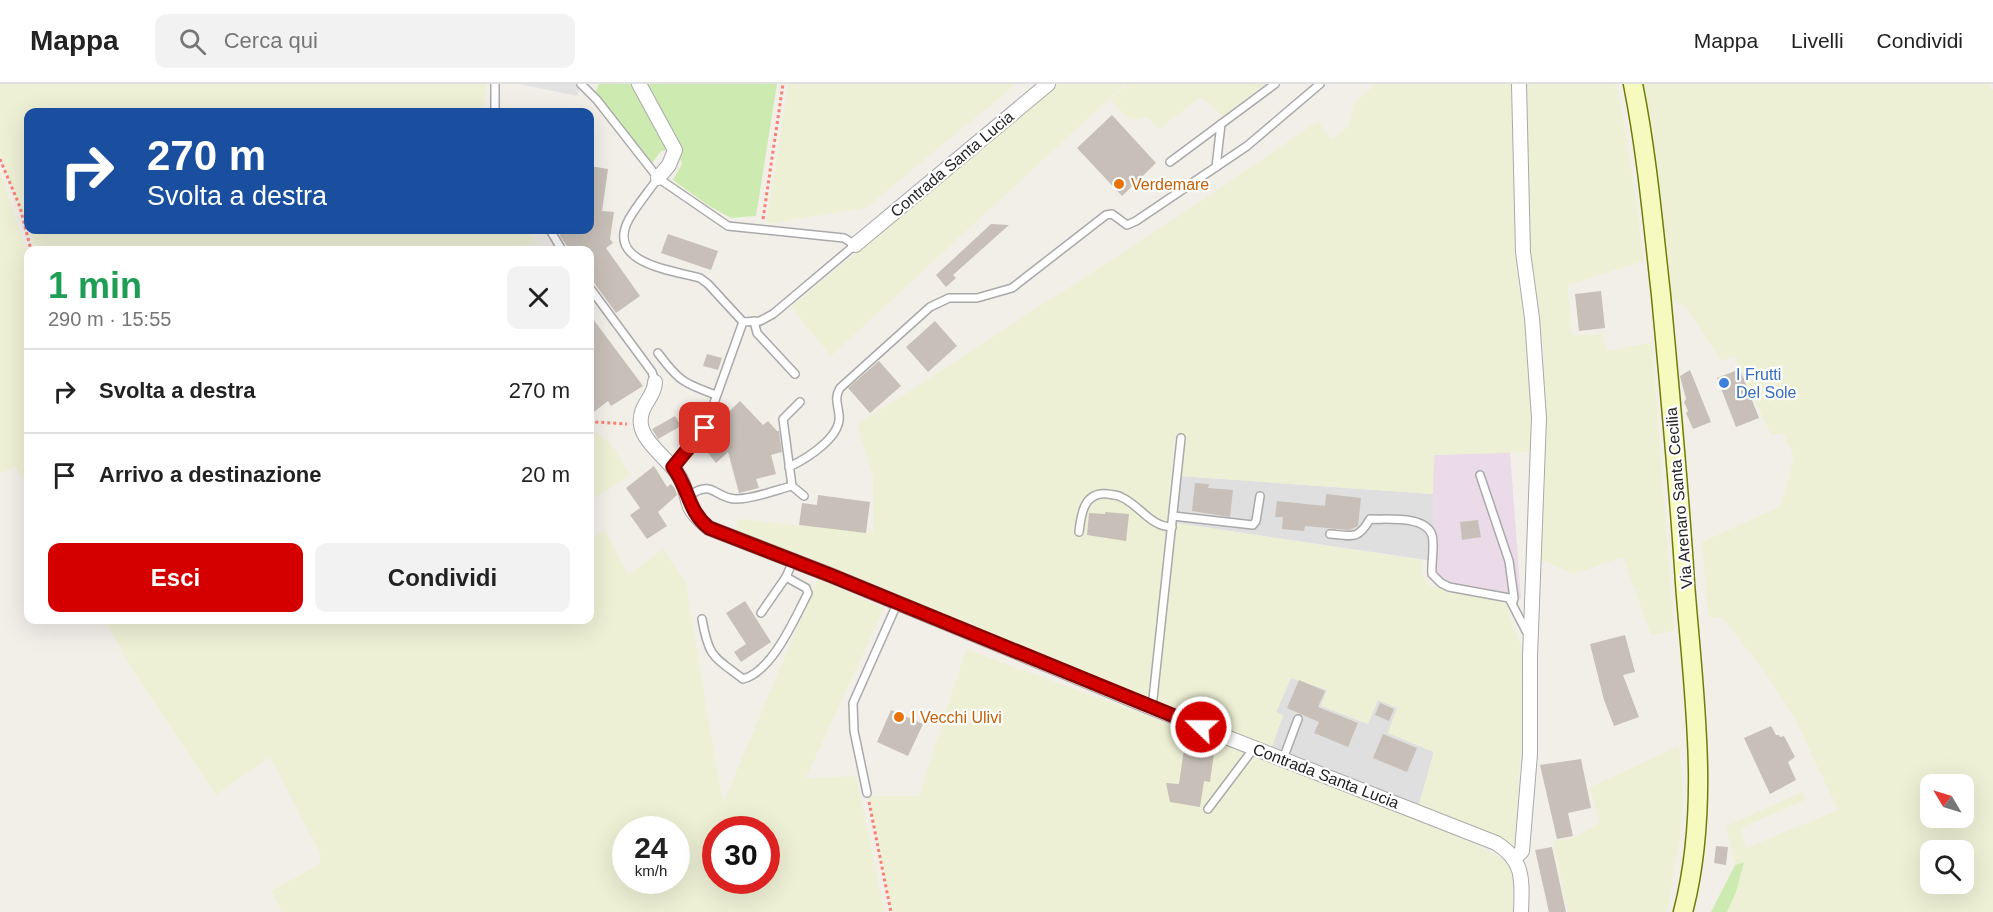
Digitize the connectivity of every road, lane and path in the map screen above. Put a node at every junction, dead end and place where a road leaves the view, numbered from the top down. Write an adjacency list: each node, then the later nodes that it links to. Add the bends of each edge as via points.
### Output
1 (495, 84): 10 (lane)
2 (581, 84): 15 (lane)
3 (639, 84): 15 (street, via 675,150)
4 (783, 84): 17 (path)
5 (1048, 84): 18 (street, Contrada Santa Lucia)
6 (1275, 84): 11 (lane)
7 (1320, 84): 14 (lane)
8 (1519, 84): 47 (street, via 1523,252 1539,418)
9 (1633, 84): 57 (street, Via Arenaro Santa Cecilia, via 1642,128 1666,344 1696,753 1697,824)
10 (495, 108)
11 (1221, 124): 13 (lane); 14 (lane)
12 (0, 159): 16 (path)
13 (1170, 162)
14 (1216, 167): 31 (lane, via 1127,225 1112,214 1106,215 1012,288 977,298 948,298 930,307 840,388 837,425 818,450)
15 (658, 178): 17 (lane, via 728,226); 21 (lane, via 629,220 623,235 628,253 638,260 700,278)
16 (24, 223)
17 (762, 229): 18 (lane, via 844,238)
18 (855, 245): 20 (lane, via 773,314)
19 (594, 293): 24 (lane, via 652,372)
20 (754, 321): 21 (lane); 23 (lane, via 757,333)
21 (743, 322): 25 (lane)
22 (658, 353): 25 (lane, via 677,378)
23 (795, 374)
24 (655, 382): 28 (street, via 641,411)
25 (716, 395): 30 (lane, via 705,428)
26 (800, 402): 31 (lane, via 783,419)
27 (594, 421): 28 (path)
28 (640, 424): 30 (street, Contrada Santa Lucia, via 645,438)
29 (1181, 438): 37 (lane)
30 (673, 467): 34 (street, Contrada Santa Lucia)
31 (789, 467): 33 (lane)
32 (1480, 475): 43 (lane, via 1509,561)
33 (792, 486): 34 (lane, via 737,499 706,488); 35 (lane)
34 (689, 496): 41 (street, Contrada Santa Lucia, via 690,507 709,528)
35 (804, 496)
36 (1260, 496): 37 (lane, via 1253,525)
37 (1173, 516): 38 (lane)
38 (1172, 527): 39 (lane, via 1161,527 1121,496 1102,494 1093,495 1086,502); 48 (lane)
39 (1079, 532)
40 (1330, 534): 43 (lane, via 1356,536 1370,519 1426,526 1432,536 1432,574 1441,583)
41 (794, 561): 42 (lane); 44 (street, Contrada Santa Lucia)
42 (786, 577): 45 (lane); 46 (lane, via 808,593 780,647 751,677 743,679 710,652)
43 (1513, 602): 47 (lane, via 1526,631)
44 (897, 604): 48 (street, Contrada Santa Lucia); 52 (lane, via 853,703 854,731)
45 (761, 613)
46 (702, 619)
47 (1531, 633): 54 (street, via 1530,754 1522,851)
48 (1152, 708): 50 (street, Contrada Santa Lucia)
49 (1298, 719): 51 (lane)
50 (1252, 747): 51 (street, Contrada Santa Lucia); 53 (lane)
51 (1282, 759): 54 (street, Contrada Santa Lucia, via 1474,834 1505,849)
52 (867, 793): 55 (path)
53 (1208, 809)
54 (1514, 859): 56 (street, via 1522,884)
55 (891, 912)
56 (1521, 912)
57 (1683, 912)

